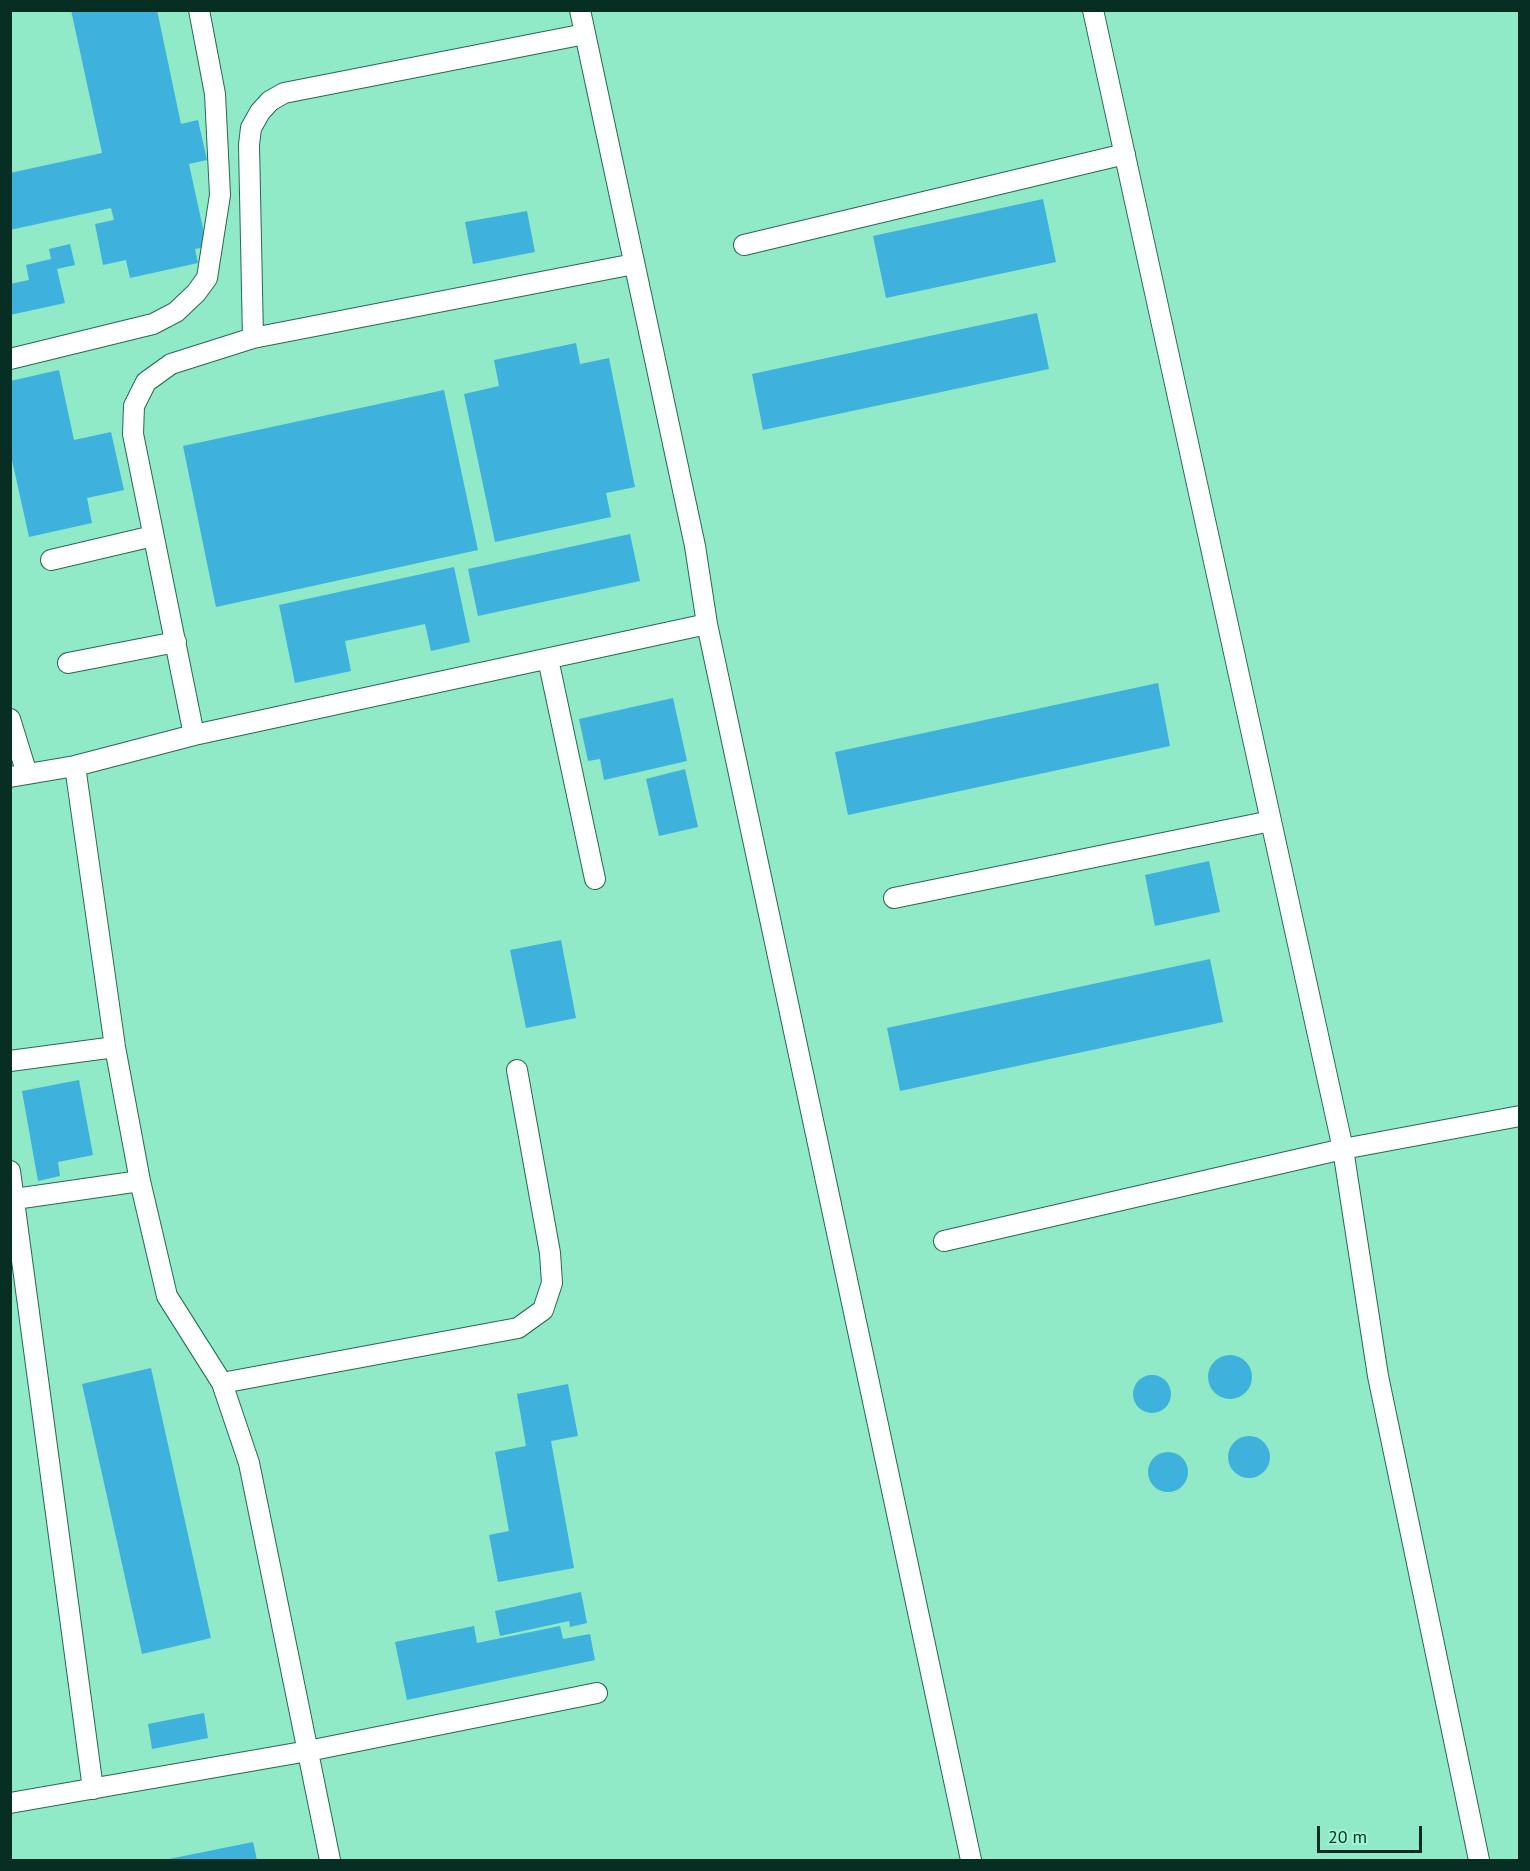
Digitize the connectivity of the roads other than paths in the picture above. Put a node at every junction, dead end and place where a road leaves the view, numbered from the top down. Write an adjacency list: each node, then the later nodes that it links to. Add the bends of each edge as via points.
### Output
1 (199, 10): 9 (lane, via 215,94 220,195 207,278 176,312 153,324)
2 (580, 10): 4 (lane)
3 (1093, 10): 5 (lane)
4 (585, 34): 7 (lane); 8 (lane, via 284,93 270,102 251,128 249,145)
5 (1125, 154): 6 (lane); 20 (lane)
6 (744, 245)
7 (634, 264): 8 (lane); 12 (lane, via 695,546)
8 (254, 338): 10 (lane, via 171,364 146,382 134,406 133,434)
9 (10, 360)
10 (153, 536): 11 (lane); 13 (lane)
11 (51, 560)
12 (707, 624): 14 (lane); 38 (lane)
13 (176, 642): 15 (lane); 17 (lane)
14 (548, 659): 17 (lane); 21 (lane)
15 (68, 663)
16 (10, 719): 19 (lane)
17 (195, 735): 18 (lane)
18 (75, 766): 19 (lane); 23 (lane)
19 (19, 776)
20 (1270, 821): 22 (lane); 27 (lane)
21 (595, 879)
22 (894, 898)
23 (115, 1047): 24 (lane); 29 (lane)
24 (10, 1061)
25 (517, 1070): 32 (lane, via 550,1252 552,1283 543,1310 518,1328)
26 (1520, 1116): 27 (lane)
27 (1343, 1149): 31 (lane); 39 (lane, via 1378,1376)
28 (10, 1171): 30 (lane)
29 (140, 1181): 30 (lane); 32 (lane, via 167,1296)
30 (15, 1199): 35 (lane)
31 (944, 1241)
32 (222, 1383): 34 (lane, via 249,1463)
33 (597, 1693): 34 (lane)
34 (308, 1751): 35 (lane); 37 (lane)
35 (93, 1789): 36 (lane)
36 (10, 1803)
37 (330, 1860)
38 (971, 1860)
39 (1479, 1860)

